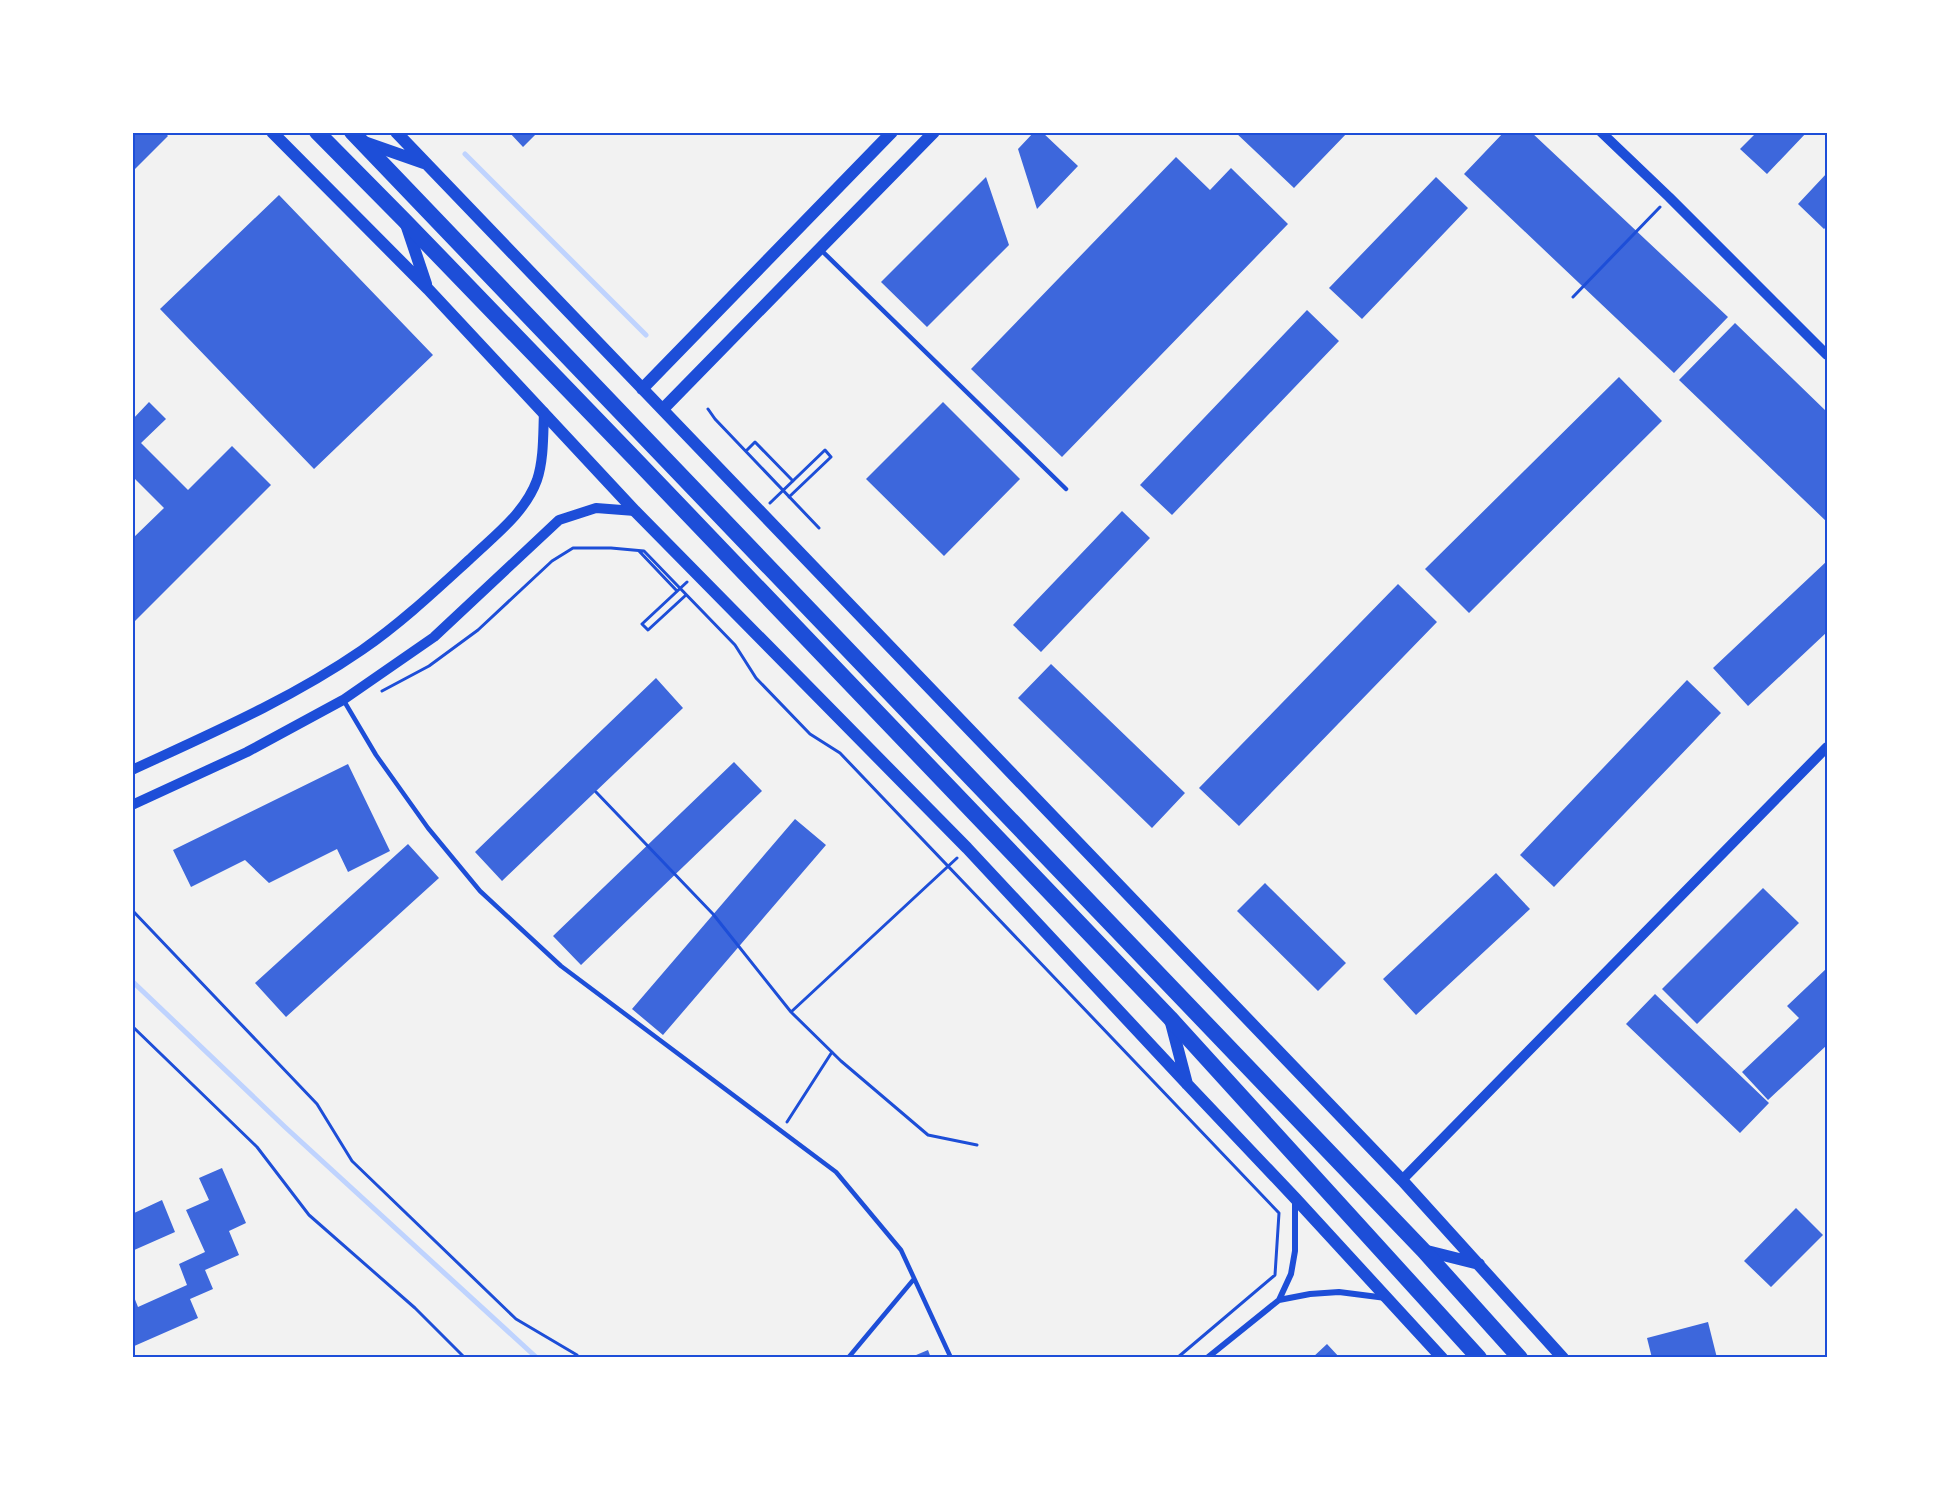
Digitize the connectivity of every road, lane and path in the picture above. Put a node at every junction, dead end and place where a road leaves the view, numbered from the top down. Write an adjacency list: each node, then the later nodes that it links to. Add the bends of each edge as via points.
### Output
1 (272, 132): 12 (main road)
2 (317, 132): 10 (highway)
3 (396, 132): 8 (main road)
4 (892, 132): 15 (main road)
5 (934, 132): 11 (main road)
6 (1600, 132): 9 (street)
7 (357, 136): 8 (main road); 44 (highway)
8 (428, 165): 15 (main road)
9 (1670, 197): 13 (path); 14 (street)
10 (404, 220): 12 (main road); 36 (highway)
11 (820, 249): 16 (main road); 20 (lane)
12 (428, 289): 18 (main road)
13 (1573, 297)
14 (1827, 355)
15 (642, 389): 16 (main road)
16 (663, 410): 42 (main road)
17 (708, 410): 19 (path)
18 (544, 412): 22 (main road); 29 (street, via 537,480 521,510 414,611 361,651 288,695)
19 (745, 451): 21 (path); 21 (path, via 755,442 793,481 825,450 831,457)
20 (1066, 489)
21 (789, 497): 23 (path)
22 (635, 511): 27 (street, via 596,508 559,519 434,637); 32 (main road)
23 (819, 528)
24 (638, 551): 25 (path, via 644,551); 25 (path, via 677,591 642,624 648,630); 26 (path, via 573,548 552,561 478,630 429,666)
25 (686, 595): 33 (path, via 735,645 756,678 810,734 840,753)
26 (380, 692)
27 (343, 699): 31 (street, via 247,752); 40 (lane, via 376,755 428,828 480,891 561,966)
28 (1827, 747): 42 (street)
29 (132, 770)
30 (596, 792): 35 (path, via 713,915)
31 (132, 805)
32 (968, 848): 33 (path); 39 (main road)
33 (948, 867): 35 (path); 53 (path, via 1279,1213 1275,1275)
34 (132, 910): 50 (path, via 317,1104 352,1161 516,1319)
35 (791, 1012): 38 (path)
36 (1170, 1018): 39 (main road); 56 (highway)
37 (132, 1026): 49 (path, via 257,1147 309,1215 415,1308)
38 (832, 1052): 40 (path); 41 (path, via 928,1135)
39 (1188, 1085): 43 (main road)
40 (781, 1131): 46 (lane, via 836,1172 901,1250)
41 (977, 1145)
42 (1402, 1180): 45 (main road)
43 (1295, 1198): 47 (main road); 48 (street, via 1295,1251)
44 (1422, 1250): 45 (main road); 57 (highway)
45 (1479, 1264): 58 (main road)
46 (914, 1279): 51 (lane); 52 (lane)
47 (1387, 1298): 48 (street, via 1339,1292); 55 (main road)
48 (1280, 1300): 54 (street)
49 (465, 1358)
50 (579, 1358)
51 (848, 1358)
52 (951, 1358)
53 (1177, 1358)
54 (1207, 1358)
55 (1442, 1358)
56 (1479, 1358)
57 (1520, 1358)
58 (1563, 1358)

